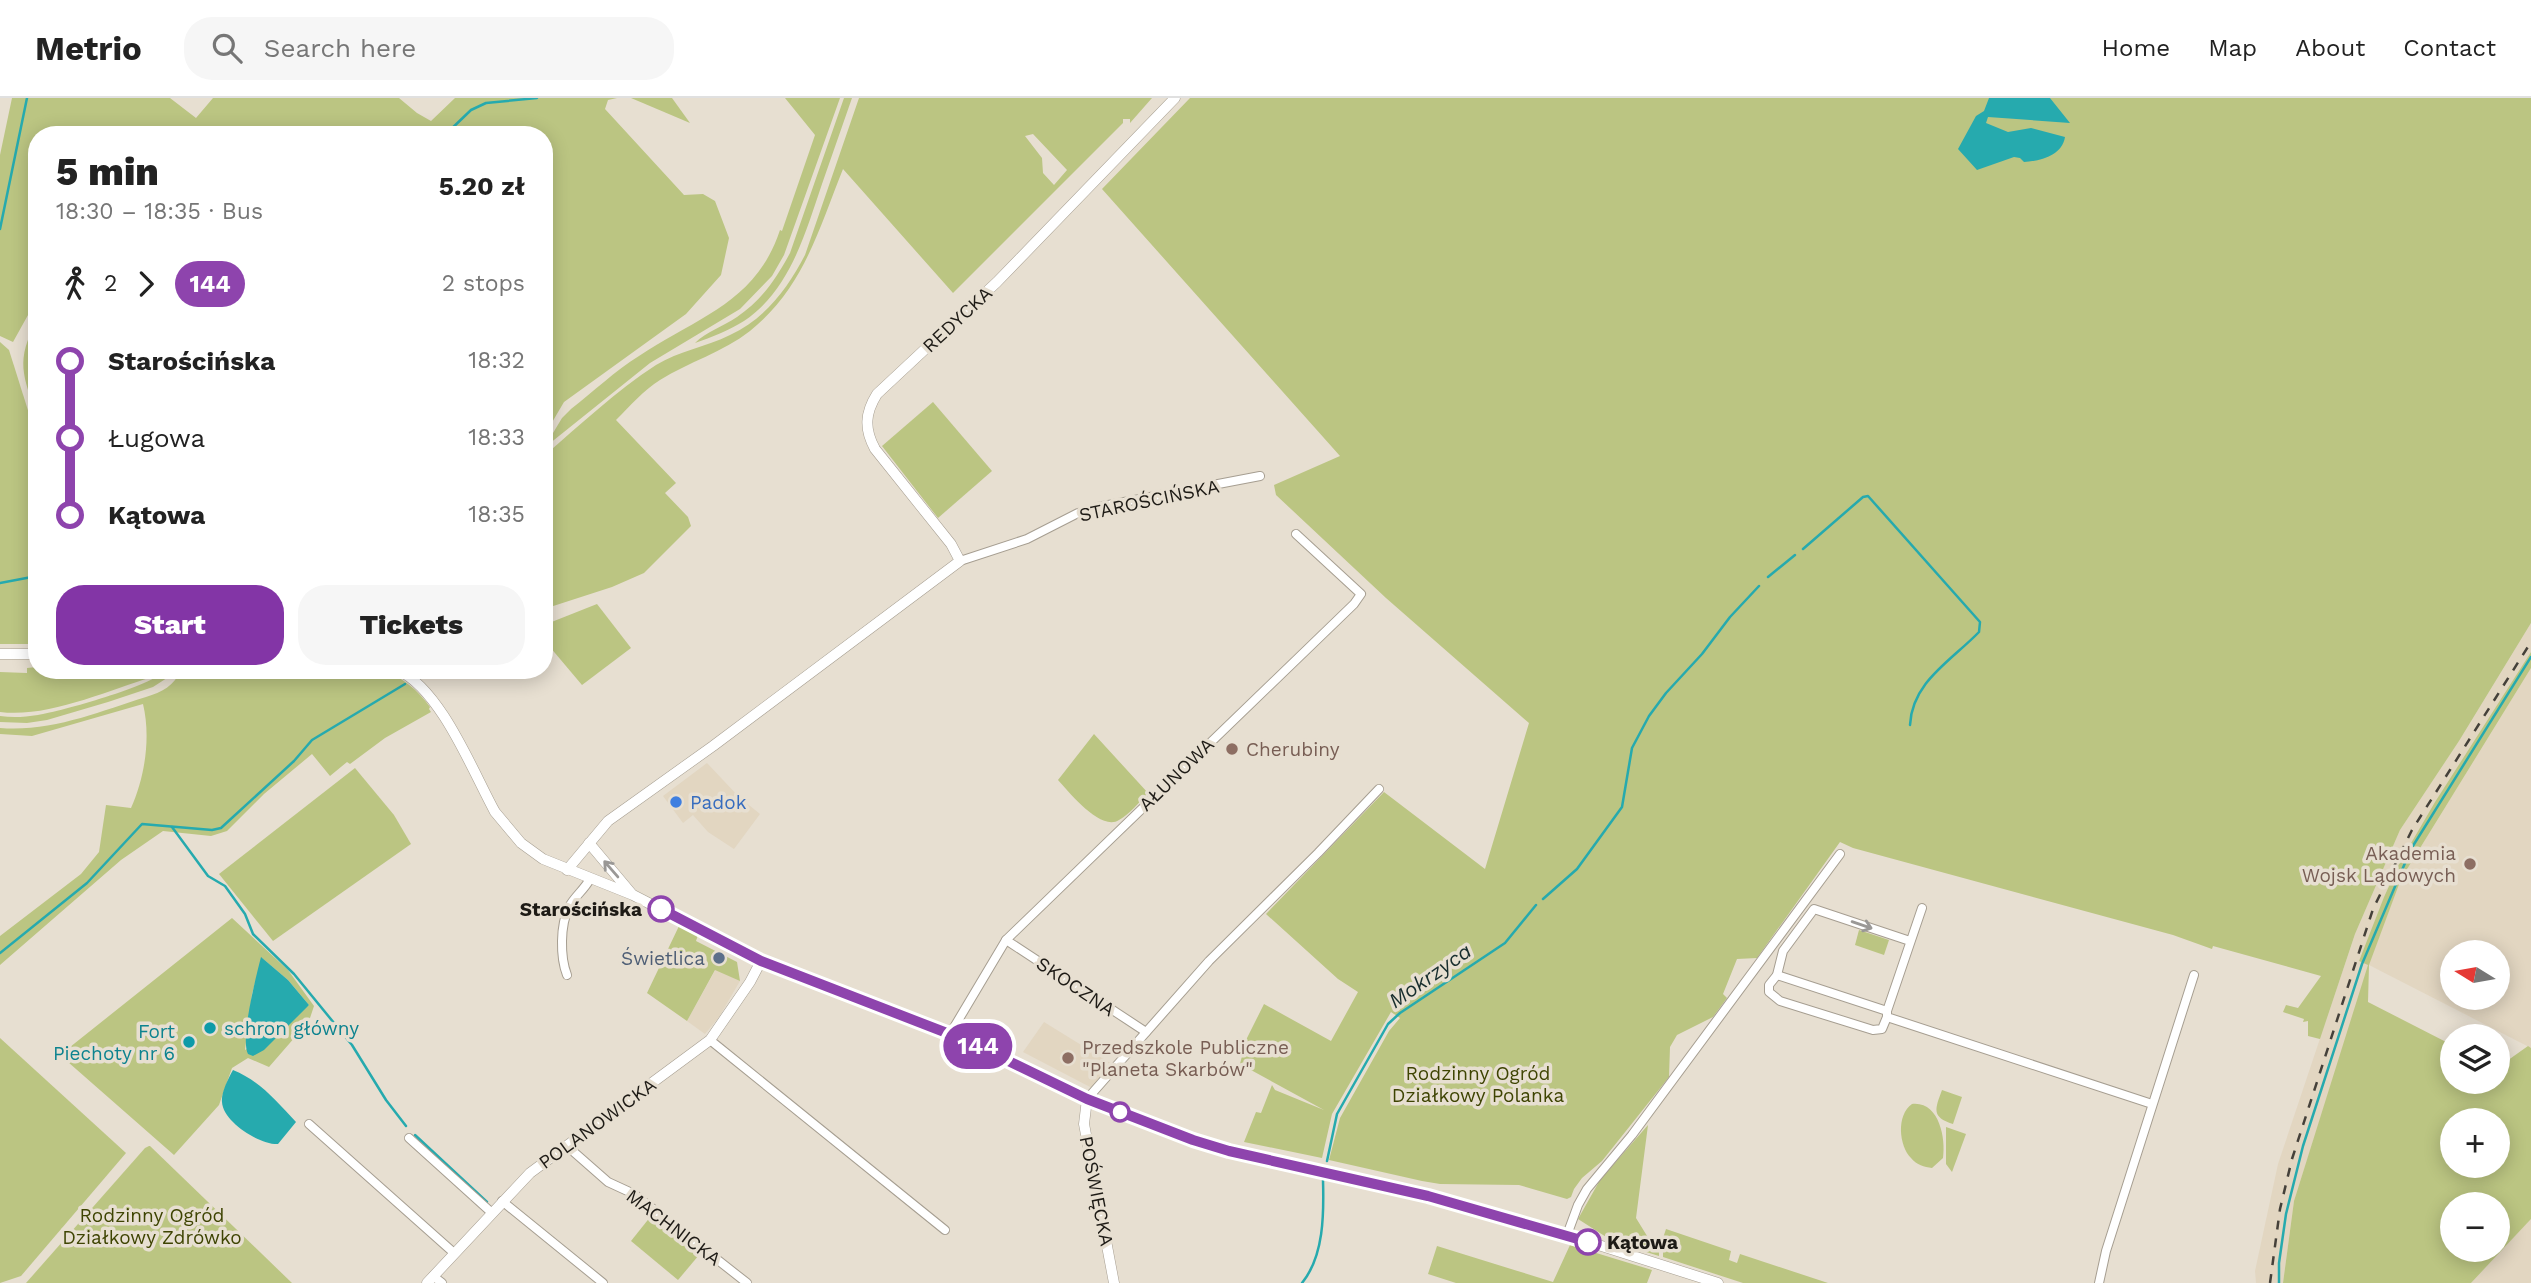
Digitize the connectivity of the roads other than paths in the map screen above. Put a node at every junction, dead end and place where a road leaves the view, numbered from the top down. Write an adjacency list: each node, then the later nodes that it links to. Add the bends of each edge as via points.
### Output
1 (1175, 98): 4 (street, REDYCKA, via 869,407 868,437 875,449)
2 (1260, 476): 4 (street, STAROŚCIŃSKA, via 1098,507 1027,539)
3 (1296, 534): 15 (street, AŁUNOWA, via 1361,594 1354,604)
4 (960, 561): 9 (street, STAROŚCIŃSKA, via 608,821)
5 (0, 654): 6 (street)
6 (28, 654)
7 (412, 679): 11 (street, via 430,695 508,829 543,859)
8 (1379, 789): 22 (street, via 1209,961)
9 (589, 843): 11 (street, STAROŚCIŃSKA); 13 (street, one-way to 9)
10 (1840, 854): 33 (street, via 1587,1189)
11 (567, 870): 12 (street)
12 (590, 879): 13 (street); 18 (street, via 566,917 563,953)
13 (633, 895): 17 (street)
14 (1922, 908): 16 (street)
15 (1006, 940): 22 (street, SKOCZNA); 23 (street, AŁUNOWA)
16 (1910, 941): 19 (street, one-way to 16, via 1783,951 1814,909); 21 (street)
17 (761, 961): 23 (street); 24 (street, POLANOWICKA)
18 (567, 975)
19 (1777, 975): 21 (street); 21 (street, via 1769,992 1780,1001 1873,1030 1882,1029)
20 (2194, 975): 26 (street)
21 (1887, 1014): 26 (street)
22 (1146, 1032): 25 (street)
23 (950, 1034): 25 (street)
24 (710, 1040): 29 (street, POLANOWICKA); 32 (street)
25 (1087, 1099): 33 (street, via 1217,1148 1428,1196); 38 (street, POŚWIĘCKA, via 1084,1124)
26 (2152, 1104): 40 (street)
27 (309, 1124): 34 (street)
28 (409, 1138): 31 (street)
29 (567, 1146): 30 (street, POLANOWICKA); 37 (street, MACHNICKA, via 608,1182 634,1194)
30 (502, 1201): 31 (street, POLANOWICKA); 36 (street)
31 (492, 1213): 34 (street, POLANOWICKA)
32 (945, 1230)
33 (1567, 1236): 39 (street)
34 (454, 1253): 35 (street, POLANOWICKA)
35 (434, 1281)
36 (603, 1283)
37 (747, 1283)
38 (1114, 1283)
39 (1718, 1283)
40 (2099, 1283)

